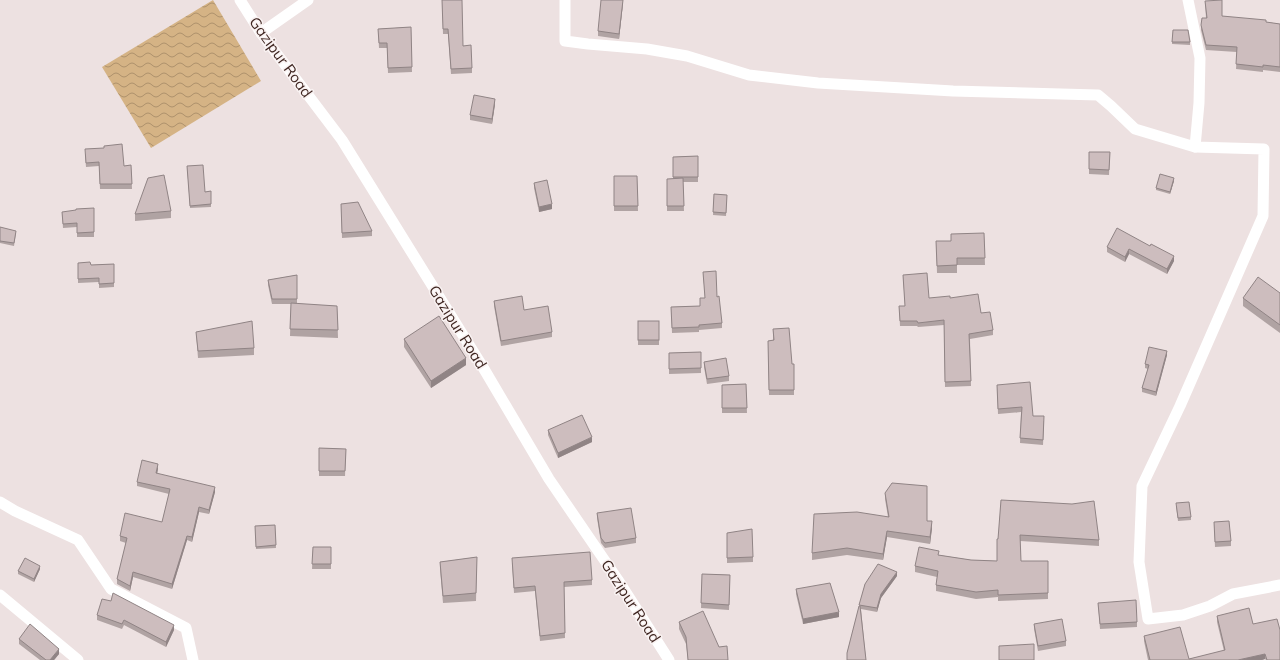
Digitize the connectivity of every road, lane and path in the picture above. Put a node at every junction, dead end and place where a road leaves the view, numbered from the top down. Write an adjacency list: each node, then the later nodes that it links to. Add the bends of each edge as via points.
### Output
1 (240, 0): 5 (street, Gazipur Road)
2 (308, 0): 5 (street)
3 (565, 0): 6 (street, via 565,41 647,49 687,56 748,76 952,91 1098,95 1136,129)
4 (1188, 0): 6 (street, via 1200,58)
5 (261, 33): 12 (street, Gazipur Road, via 342,140 549,479)
6 (1195, 147): 8 (street, via 1264,149 1263,216 1142,486 1139,562 1148,619 1183,615 1210,606 1233,594)
7 (0, 502): 11 (street, via 78,540 111,589 186,628)
8 (1280, 585)
9 (0, 595): 10 (street)
10 (78, 660)
11 (193, 660)
12 (669, 660)

